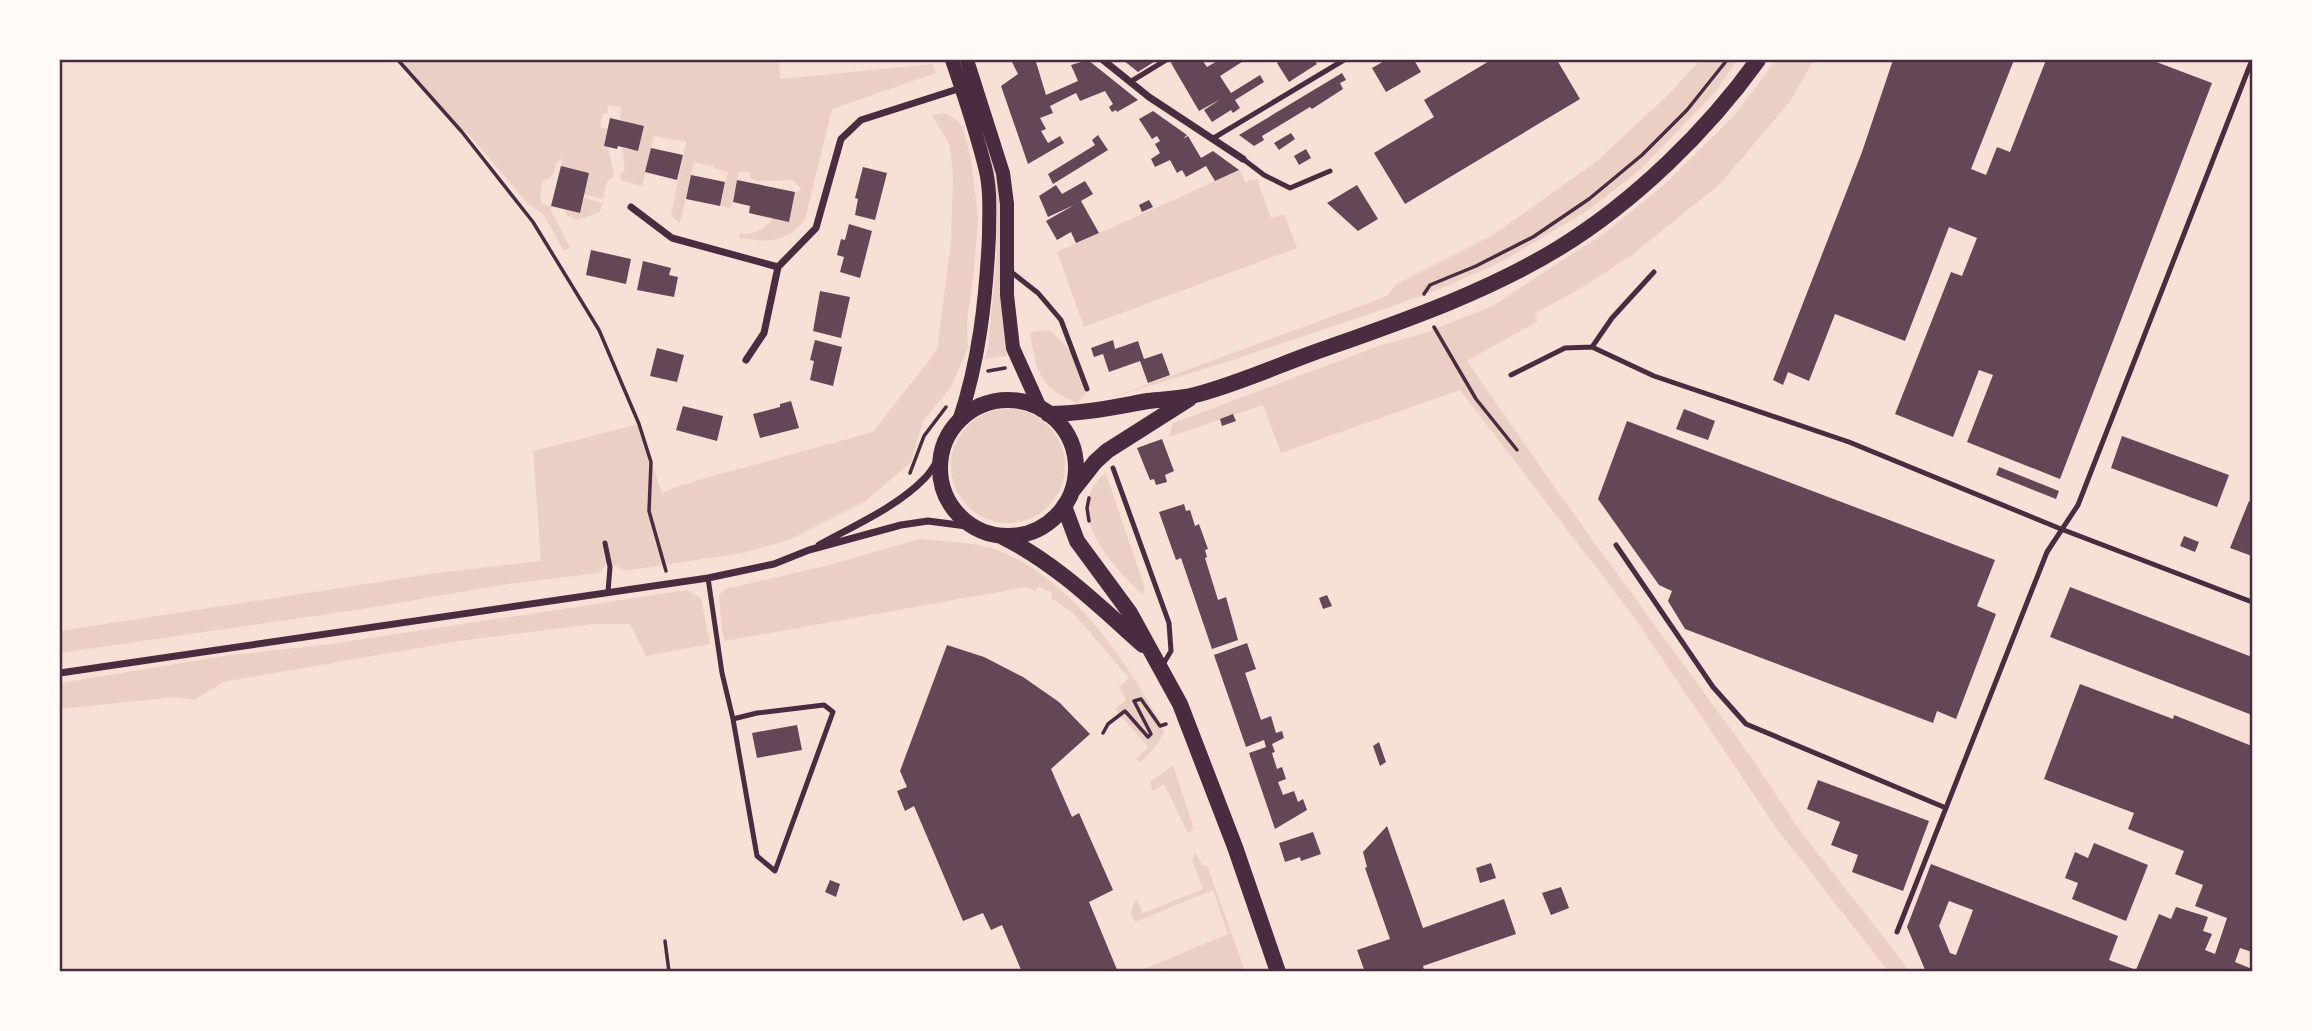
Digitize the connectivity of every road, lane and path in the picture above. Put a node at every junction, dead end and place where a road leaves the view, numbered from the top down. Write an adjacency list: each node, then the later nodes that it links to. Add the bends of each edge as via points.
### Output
1 (398, 60): 42 (path, via 533,222 599,330 651,462 649,511)
2 (952, 60): 11 (main road)
3 (967, 60): 17 (main road, via 1003,173)
4 (1103, 60): 10 (street)
5 (1166, 60): 10 (lane)
6 (1344, 60): 12 (lane)
7 (1727, 60): 19 (path, via 1687,110 1619,174 1533,237 1430,285 1421,298)
8 (1758, 60): 19 (main road, via 1688,142 1596,222 1525,267)
9 (2252, 60): 36 (lane, via 2078,505)
10 (1130, 82): 12 (street)
11 (961, 88): 16 (street, via 861,120 841,139 816,228); 23 (main road, via 985,168 989,200 988,266)
12 (1212, 139): 13 (street)
13 (1243, 159): 14 (lane, via 1290,188)
14 (1329, 171)
15 (631, 207): 16 (street, via 673,238)
16 (778, 267): 21 (street, via 764,333)
17 (1008, 270): 22 (main road, via 1013,348); 25 (lane, via 1038,293 1061,320)
18 (1654, 272): 20 (lane)
19 (1427, 311): 26 (main road); 30 (path, via 1476,399)
20 (1592, 347): 24 (lane, via 1565,348); 36 (lane, via 1654,376 1849,442)
21 (746, 360)
22 (1020, 366): 23 (path); 28 (main road)
23 (974, 370): 29 (main road)
24 (1511, 375)
25 (1087, 389)
26 (1194, 395): 28 (main road, via 1087,413); 34 (main road, via 1107,451)
27 (950, 401): 33 (path, via 924,436)
28 (1045, 412): 29 (main road, via 1017,401 992,402); 34 (main road, via 1065,434 1075,459)
29 (959, 421): 31 (main road)
30 (1517, 450)
31 (941, 455): 35 (main road, via 946,496); 40 (street, via 914,487)
32 (1113, 468): 48 (lane, via 1168,623 1171,651)
33 (909, 475)
34 (1067, 500): 37 (main road, via 1037,530); 47 (main road, via 1077,541 1130,613)
35 (974, 527): 37 (main road); 40 (street, via 928,521)
36 (2061, 529): 46 (lane); 53 (lane, via 2047,552)
37 (1001, 536): 47 (main road, via 1046,562)
38 (605, 543): 45 (lane, via 610,567)
39 (1616, 545): 53 (lane, via 1713,687 1746,724)
40 (809, 550): 44 (street, via 774,564)
41 (674, 570): 42 (path)
42 (666, 571): 43 (path)
43 (655, 573)
44 (708, 578): 45 (street); 50 (lane)
45 (608, 592): 49 (street)
46 (2252, 602)
47 (1151, 652): 48 (main road)
48 (1161, 668): 57 (main road, via 1198,746)
49 (60, 673)
50 (733, 719): 50 (lane, via 824,705 833,712 775,871 757,856)
51 (1166, 723): 52 (path, via 1160,726 1141,699 1134,701 1151,734 1147,737 1125,710)
52 (1103, 733)
53 (1946, 808): 54 (lane)
54 (1897, 932)
55 (666, 941): 56 (path)
56 (669, 971)
57 (1278, 971)

